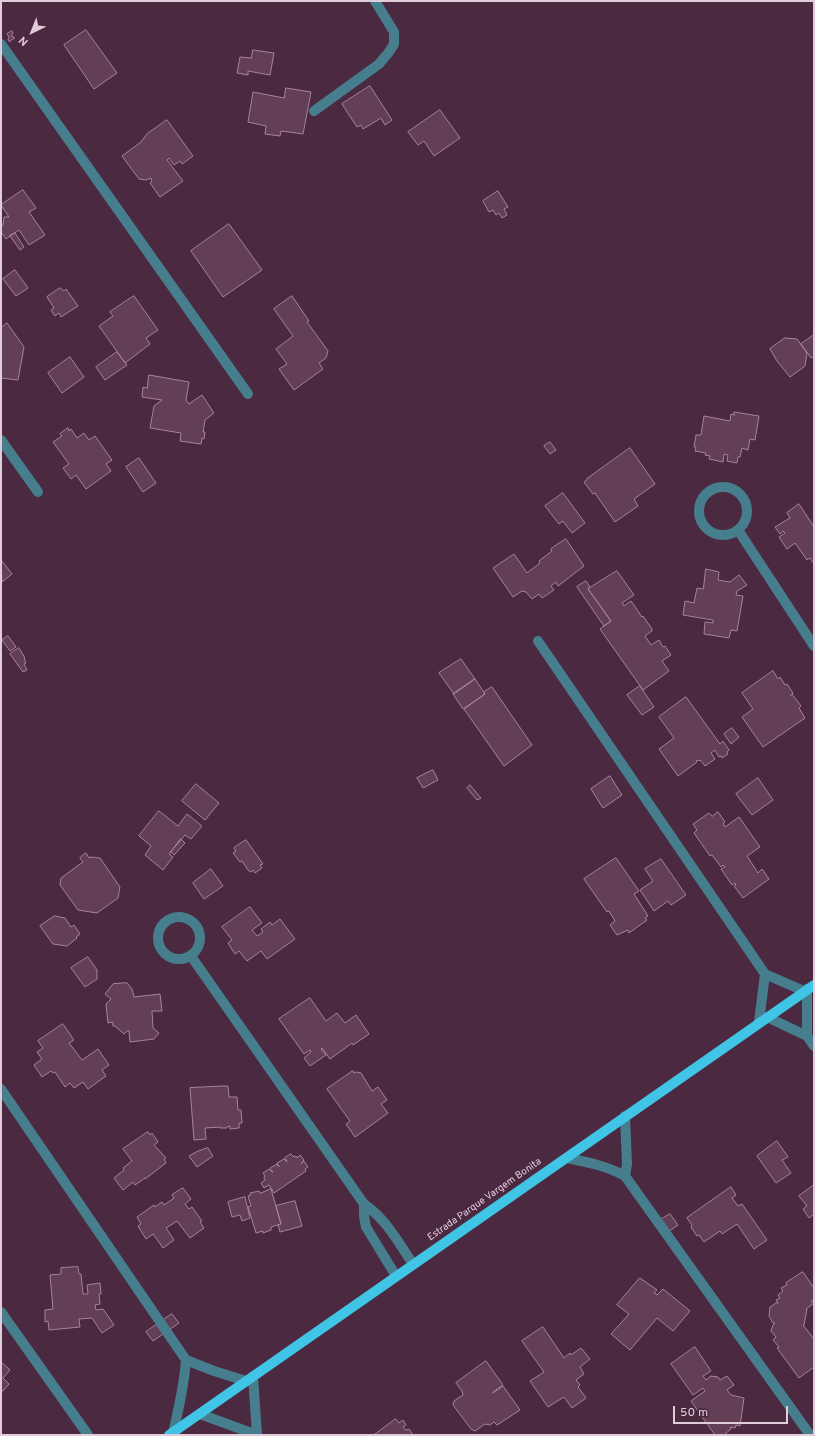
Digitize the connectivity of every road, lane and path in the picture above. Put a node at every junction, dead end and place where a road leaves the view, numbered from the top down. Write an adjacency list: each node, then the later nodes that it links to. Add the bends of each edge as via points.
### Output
1 (375, 1): 3 (street, via 394,32 394,44 379,64)
2 (1, 44): 4 (street)
3 (314, 111)
4 (248, 394)
5 (1, 440): 6 (street)
6 (38, 492)
7 (738, 530): 7 (street, via 725,536 712,533 701,523 698,510 702,496 713,488 728,486 740,492 747,505 747,519); 9 (street)
8 (538, 641): 11 (street)
9 (814, 646)
10 (191, 956): 10 (street, via 180,960 169,958 161,950 157,940 159,929 166,920 177,916 188,919 196,926 200,937 198,948); 20 (street)
11 (765, 974): 12 (street); 13 (street)
12 (808, 988): 13 (main road, Estrada Parque Vargem Bonita); 14 (street)
13 (763, 1020): 14 (street); 17 (main road, Estrada Parque Vargem Bonita)
14 (807, 1036): 15 (street)
15 (814, 1046)
16 (1, 1089): 24 (street)
17 (625, 1116): 18 (main road, Estrada Parque Vargem Bonita); 19 (street)
18 (567, 1158): 19 (street, via 593,1163); 21 (main road, Estrada Parque Vargem Bonita)
19 (625, 1176): 30 (street)
20 (364, 1204): 21 (street, via 382,1218); 22 (street, via 366,1227)
21 (413, 1264): 22 (main road, Estrada Parque Vargem Bonita)
22 (396, 1276): 25 (main road, Estrada Parque Vargem Bonita)
23 (1, 1312): 28 (street)
24 (186, 1360): 25 (street, via 214,1371); 27 (street, via 181,1402)
25 (250, 1379): 26 (main road, Estrada Parque Vargem Bonita); 29 (street)
26 (200, 1414): 27 (main road, Estrada Parque Vargem Bonita); 29 (street)
27 (171, 1434)
28 (88, 1435)
29 (257, 1435)
30 (810, 1435)

